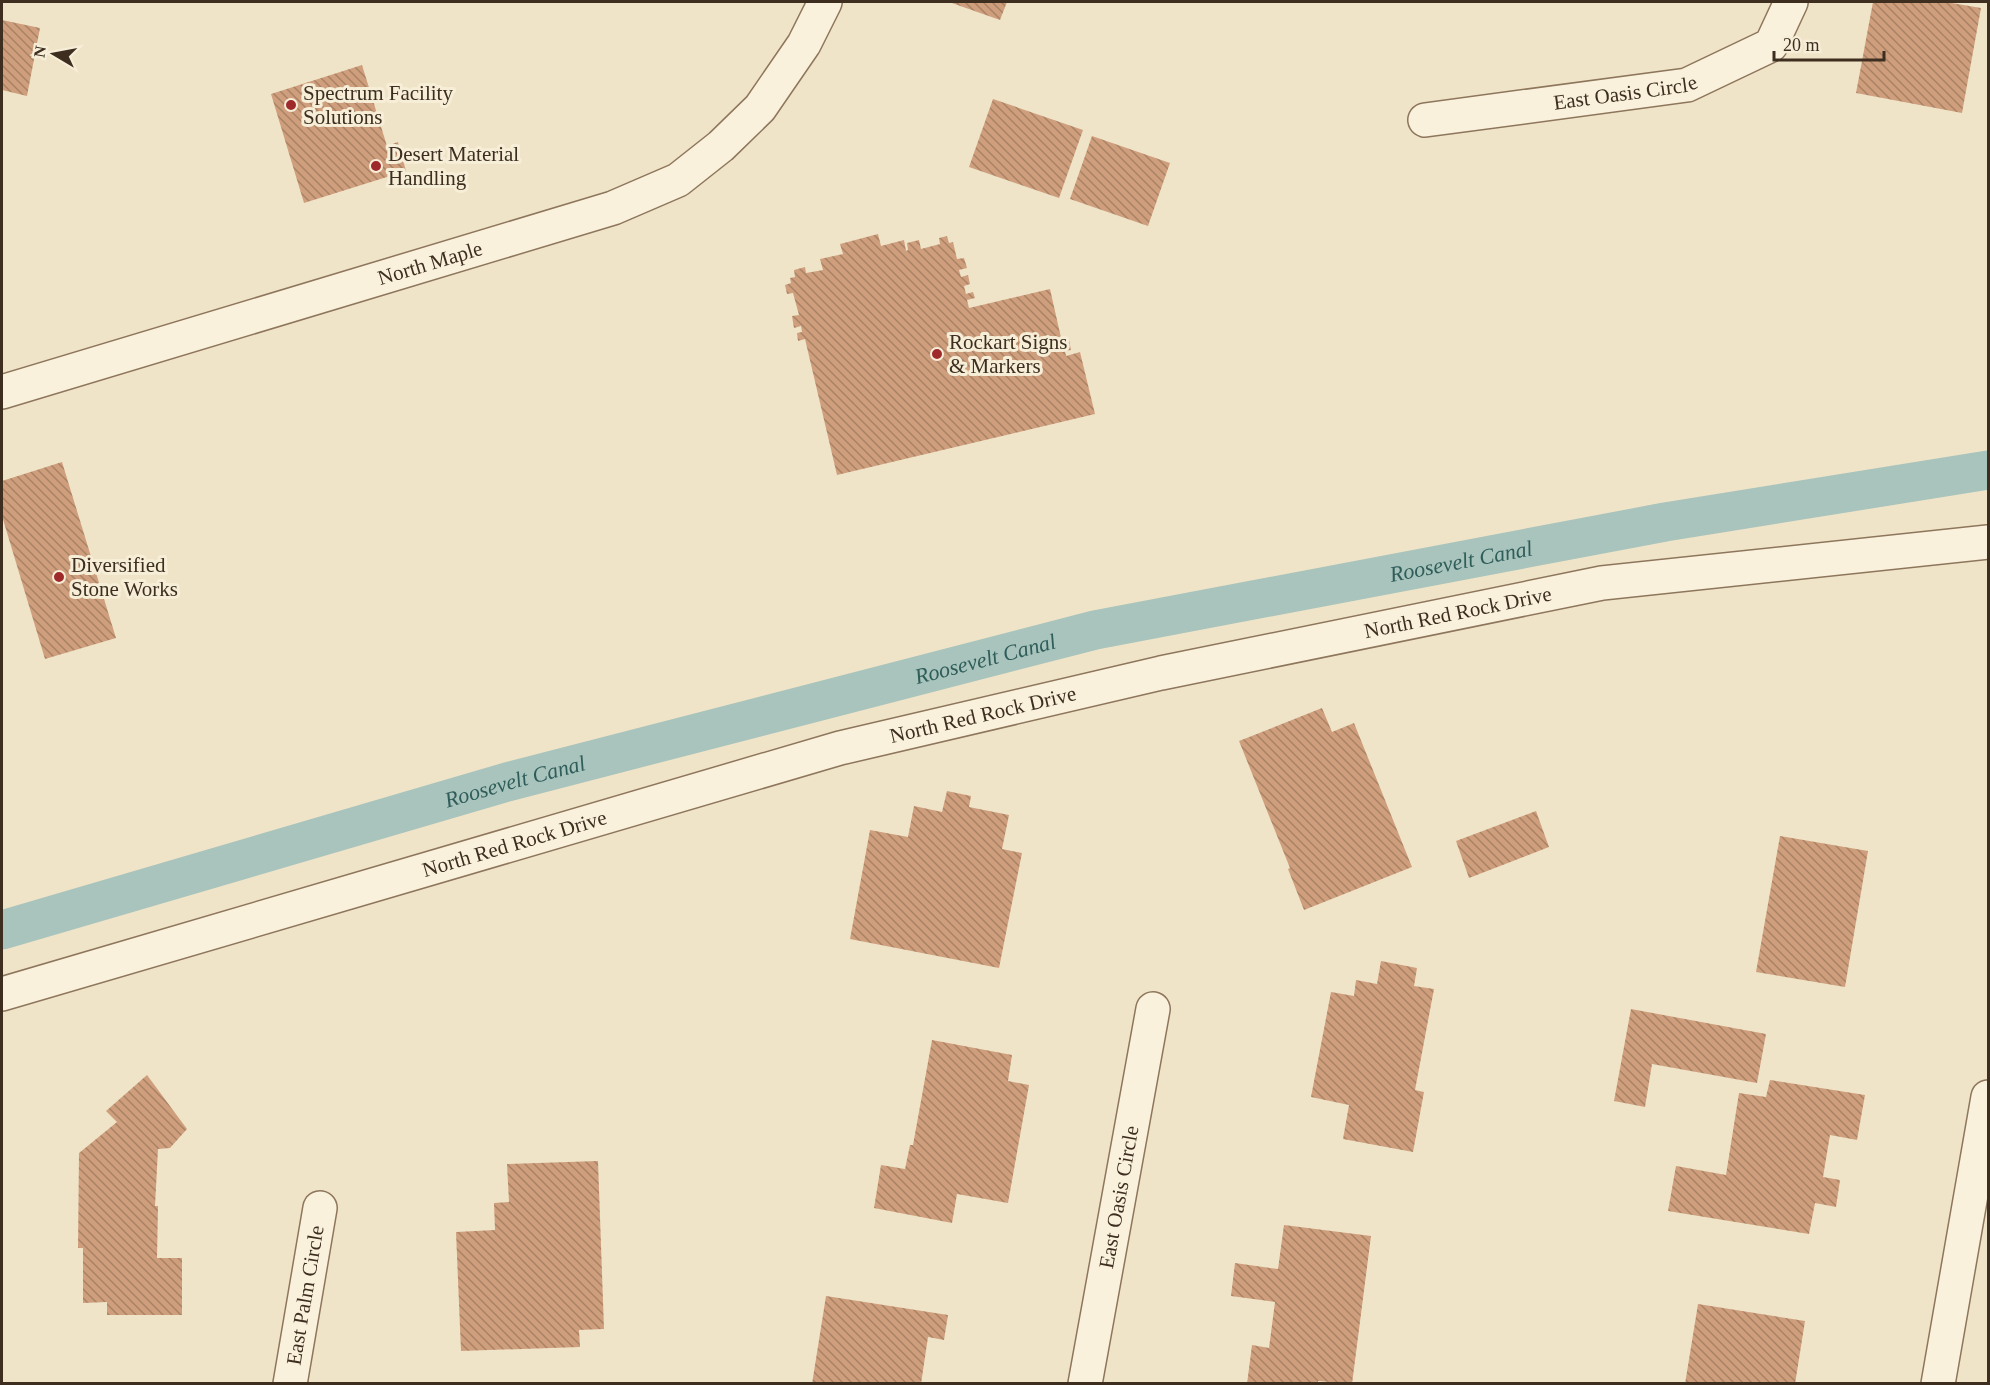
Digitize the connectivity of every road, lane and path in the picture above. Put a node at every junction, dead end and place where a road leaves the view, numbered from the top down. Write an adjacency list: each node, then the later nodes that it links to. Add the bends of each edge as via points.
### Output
1 (825, 2): 4 (street, North Maple, via 804,44 760,108 678,180 613,208)
2 (1791, 2): 3 (street, East Oasis Circle, via 1771,45 1687,85)
3 (1425, 120)
4 (2, 392)
5 (1989, 542): 6 (street, North Red Rock Drive, via 1602,583 1161,673 840,748)
6 (2, 994)
7 (1153, 1009): 11 (street, East Oasis Circle)
8 (1989, 1097): 12 (street)
9 (320, 1208): 10 (street, East Palm Circle)
10 (290, 1383)
11 (1085, 1383)
12 (1938, 1383)

